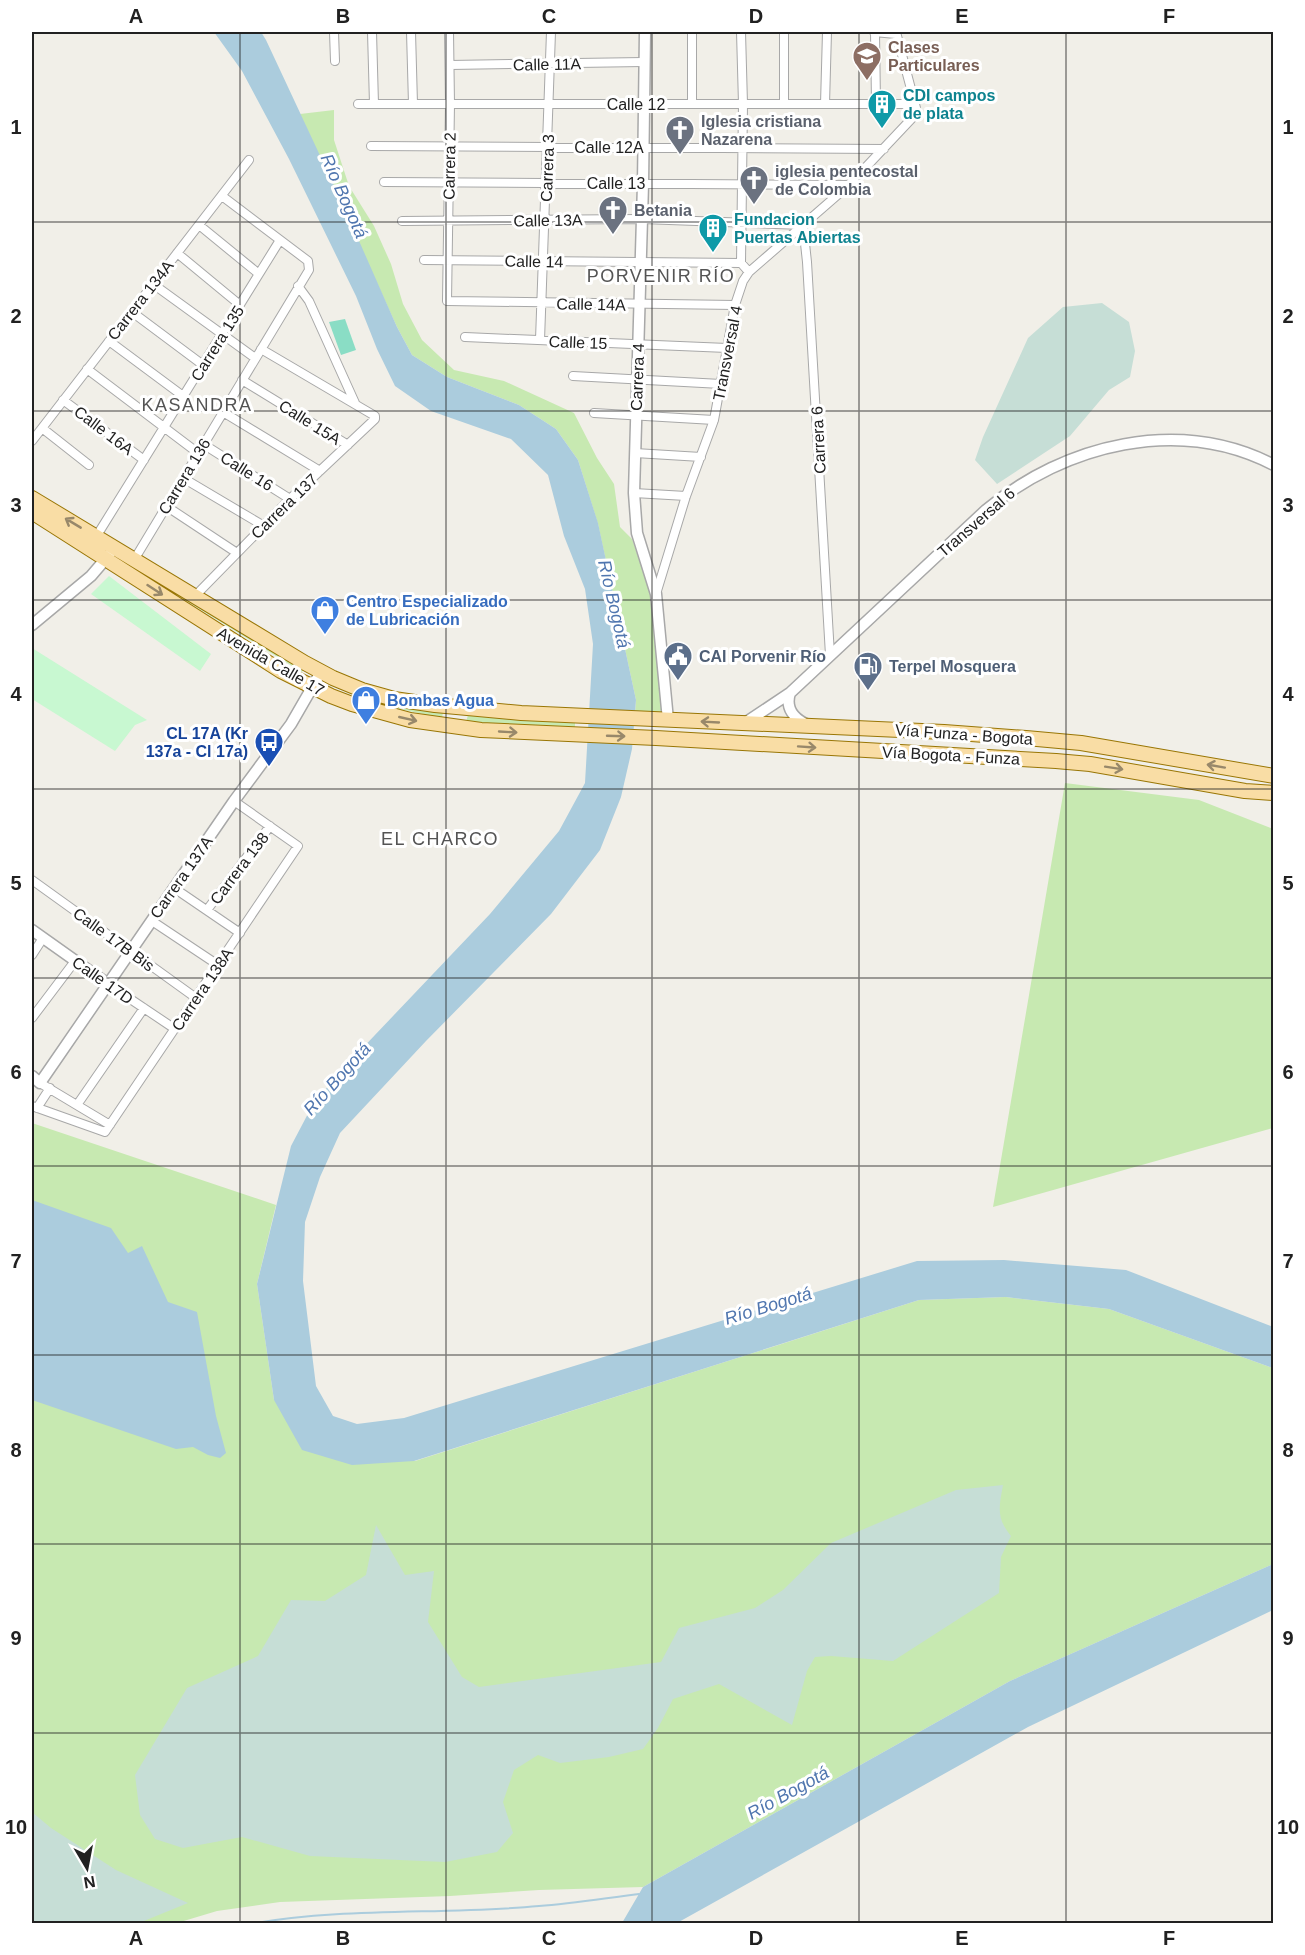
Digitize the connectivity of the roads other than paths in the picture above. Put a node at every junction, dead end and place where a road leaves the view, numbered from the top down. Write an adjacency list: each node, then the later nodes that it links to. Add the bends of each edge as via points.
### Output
1 (334, 32): 13 (street)
2 (372, 32): 18 (street)
3 (411, 32): 19 (street)
4 (449, 32): 16 (street, Carrera 2)
5 (551, 32): 15 (street, Carrera 3)
6 (645, 32): 14 (street, Carrera 4)
7 (692, 32): 23 (street)
8 (741, 32): 24 (street)
9 (784, 32): 25 (street)
10 (827, 32): 26 (street)
11 (874, 32): 12 (street); 27 (street)
12 (896, 33): 28 (street)
13 (334, 61)
14 (644, 62): 15 (street, Calle 11A); 22 (street, Carrera 4)
15 (550, 64): 16 (street, Calle 11A); 21 (street, Carrera 3)
16 (450, 65): 20 (street, Carrera 2)
17 (358, 104): 18 (street, Calle 12)
18 (374, 104): 19 (street, Calle 12)
19 (413, 104): 20 (street, Calle 12)
20 (450, 104): 21 (street, Calle 12); 30 (street, Carrera 2)
21 (549, 104): 22 (street, Calle 12); 31 (street, Carrera 3)
22 (644, 104): 23 (street, Calle 12); 32 (street, Carrera 4)
23 (692, 104): 24 (street, Calle 12)
24 (743, 104): 25 (street, Calle 12); 33 (street)
25 (784, 104): 26 (street, Calle 12)
26 (825, 104): 27 (street, Calle 12)
27 (876, 104): 28 (street, Calle 12)
28 (914, 104): 34 (street, Transversal 4, via 913,119)
29 (371, 146): 30 (street, Calle 12A)
30 (450, 146): 31 (street, Calle 12A); 37 (street, Carrera 2)
31 (547, 147): 32 (street, Calle 12A); 38 (street, Carrera 3)
32 (643, 147): 33 (street, Calle 12A); 39 (street, Carrera 4)
33 (743, 148): 34 (street, Calle 12A); 40 (street)
34 (884, 148): 41 (street, Transversal 4)
35 (249, 160): 42 (street, Carrera 134A)
36 (384, 182): 37 (street, Calle 13)
37 (449, 183): 38 (street, Calle 13); 45 (street, Carrera 2)
38 (546, 183): 39 (street, Calle 13); 46 (street, Carrera 3)
39 (643, 183): 40 (street, Calle 13); 43 (street, Carrera 4)
40 (742, 183): 41 (street, Calle 13); 47 (street)
41 (849, 185): 49 (street, Transversal 4)
42 (222, 196): 48 (street, Carrera 134A); 50 (street)
43 (642, 219): 46 (street, Calle 13A); 47 (street, Calle 13A); 55 (street, Carrera 4)
44 (402, 221): 45 (street, Calle 13A)
45 (448, 221): 46 (street, Calle 13A); 53 (street, Carrera 2)
46 (545, 221): 54 (street, Carrera 3)
47 (741, 222): 49 (street, Calle 13A); 56 (street)
48 (199, 225): 51 (street, Carrera 134A); 58 (street)
49 (803, 225): 57 (street, Transversal 4); 115 (street, Carrera 6)
50 (280, 240): 58 (street, Carrera 135); 60 (street, Carrera 136, via 308,261 309,270)
51 (177, 254): 59 (street, Carrera 134A); 64 (street)
52 (424, 260): 53 (street, Calle 14)
53 (448, 260): 54 (street, Calle 14); 61 (street, Carrera 2)
54 (543, 261): 55 (street, Calle 14); 62 (street, Carrera 3)
55 (640, 262): 56 (street, Calle 14); 63 (street, Carrera 4)
56 (741, 263): 57 (street)
57 (749, 272): 65 (street, Transversal 4)
58 (260, 274): 64 (street, Carrera 135)
59 (153, 284): 66 (street, Carrera 134A); 67 (street)
60 (298, 286): 73 (street, Carrera 136); 83 (street, via 309,301)
61 (447, 301): 62 (street, Calle 14A)
62 (542, 303): 63 (street, Calle 14A); 69 (street, Carrera 3)
63 (639, 304): 65 (street, Calle 14A); 71 (street, Carrera 4)
64 (240, 305): 67 (street, Carrera 135)
65 (735, 305): 72 (street, Transversal 4)
66 (132, 312): 70 (street, Carrera 134A); 75 (street)
67 (222, 334): 74 (street); 75 (street, Carrera 135)
68 (465, 338): 69 (street, Calle 15)
69 (540, 340): 71 (street, Calle 15)
70 (109, 341): 76 (street, Carrera 134A); 81 (street)
71 (638, 344): 72 (street, Calle 15); 79 (street, Carrera 4)
72 (727, 348): 80 (street, Transversal 4)
73 (261, 349): 74 (street, Carrera 136); 83 (street)
74 (255, 358): 78 (street, Carrera 136)
75 (203, 365): 81 (street, Carrera 135)
76 (87, 369): 82 (street, Carrera 134A); 89 (street, Calle 16)
77 (573, 376): 79 (street)
78 (242, 380): 84 (street, Carrera 136); 92 (street, Calle 15A)
79 (637, 380): 80 (street); 86 (street, Carrera 4)
80 (721, 384): 87 (street, Transversal 4)
81 (183, 396): 89 (street, Carrera 135)
82 (63, 400): 88 (street, Carrera 134A); 96 (street, Calle 16A)
83 (355, 404): 92 (street, Carrera 137, via 375,417)
84 (223, 412): 91 (street, Carrera 136); 99 (street)
85 (594, 413): 86 (street)
86 (636, 416): 87 (street); 94 (street, Carrera 4)
87 (714, 420): 95 (street, Transversal 4)
88 (42, 428): 90 (street, Carrera 134A); 97 (street)
89 (164, 428): 93 (street, Calle 16); 96 (street, Carrera 135)
90 (32, 441)
91 (203, 444): 93 (street, Carrera 136); 104 (street, Calle 16)
92 (348, 445): 99 (street, Carrera 137)
93 (198, 453): 100 (street, Carrera 136)
94 (635, 453): 95 (street); 101 (street, Carrera 4)
95 (701, 458): 102 (street, Transversal 4)
96 (144, 460): 108 (street, Carrera 135)
97 (89, 465)
98 (1274, 465): 115 (street, Transversal 6, via 1226,447 1177,441 1122,445 1064,461 994,503)
99 (320, 471): 104 (street, Carrera 137)
100 (183, 478): 105 (street, Carrera 136); 107 (street)
101 (633, 493): 102 (street); 112 (street, Carrera 4, via 637,533)
102 (686, 496): 112 (street, Transversal 4)
103 (32, 498): 108 (main road, Avenida Calle 17, one-way to 103)
104 (290, 499): 107 (street, Carrera 137)
105 (166, 506): 110 (street); 111 (street, Carrera 136)
106 (32, 512): 109 (main road, Avenida Calle 17)
107 (264, 526): 110 (street, Carrera 137)
108 (96, 537): 109 (main road, Avenida Calle 17)
109 (110, 553): 111 (main road, Avenida Calle 17); 114 (street, via 91,576); 117 (main road, Avenida Calle 17, one-way to 117, via 250,653)
110 (237, 553): 113 (street, Carrera 137)
111 (134, 560): 113 (main road, Avenida Calle 17)
112 (656, 594): 121 (street, Carrera 4)
113 (194, 597): 116 (main road, Avenida Calle 17)
114 (32, 625)
115 (830, 655): 118 (street, Transversal 6)
116 (321, 672): 117 (street, Carrera 137A); 119 (main road, Avenida Calle 17, via 378,695)
117 (313, 688): 123 (main road, Avenida Calle 17, one-way to 123, via 366,708); 131 (street, Carrera 137A)
118 (790, 693): 122 (street, Transversal 6); 124 (street, via 789,705 794,716)
119 (452, 707): 120 (main road, Avenida Calle 17); 123 (main road)
120 (652, 719): 121 (main road, Vía Funza - Bogota)
121 (668, 720): 122 (main road, Vía Funza - Bogota, one-way to 121)
122 (745, 723): 124 (main road, Vía Funza - Bogota)
123 (450, 726): 125 (main road, Avenida Calle 17, one-way to 125)
124 (810, 726): 126 (main road, Vía Funza - Bogota)
125 (576, 734): 127 (main road, Vía Bogota - Funza, one-way to 127)
126 (1026, 738): 127 (main road); 128 (main road, Vía Funza - Bogota, one-way to 126, via 1082,743)
127 (1023, 759): 129 (main road, Vía Bogota - Funza, one-way to 129, via 1090,764)
128 (1274, 776)
129 (1245, 791): 130 (main road, Vía Bogota - Funza); 132 (main road, Vía Bogota - Funza)
130 (1274, 794)
131 (234, 801): 133 (street); 135 (street, Carrera 137A)
132 (1274, 802)
133 (270, 826): 136 (street, Carrera 138); 139 (street, Carrera 138A, via 298,846)
134 (32, 880): 141 (street, Calle 17B Bis)
135 (174, 888): 136 (street); 137 (street, Carrera 137A)
136 (207, 910): 139 (street)
137 (152, 921): 141 (street, Carrera 137A); 144 (street)
138 (32, 930): 140 (street, Calle 17D)
139 (240, 933): 144 (street, Carrera 138A)
140 (43, 938): 142 (street); 143 (street, Calle 17D)
141 (131, 951): 145 (street, Carrera 137A); 146 (street, Calle 17B Bis)
142 (32, 955)
143 (75, 961): 145 (street, Calle 17D); 148 (street)
144 (219, 965): 146 (street, Carrera 138A)
145 (108, 984): 147 (street, Calle 17D); 150 (street, Carrera 137A)
146 (196, 998): 149 (street, Carrera 138A)
147 (144, 1008): 149 (street, Calle 17D); 152 (street)
148 (32, 1018)
149 (175, 1029): 154 (street, Carrera 138A)
150 (36, 1079): 151 (street)
151 (50, 1089): 152 (street); 153 (street)
152 (77, 1105): 154 (street)
153 (34, 1107): 154 (street)
154 (108, 1128)

